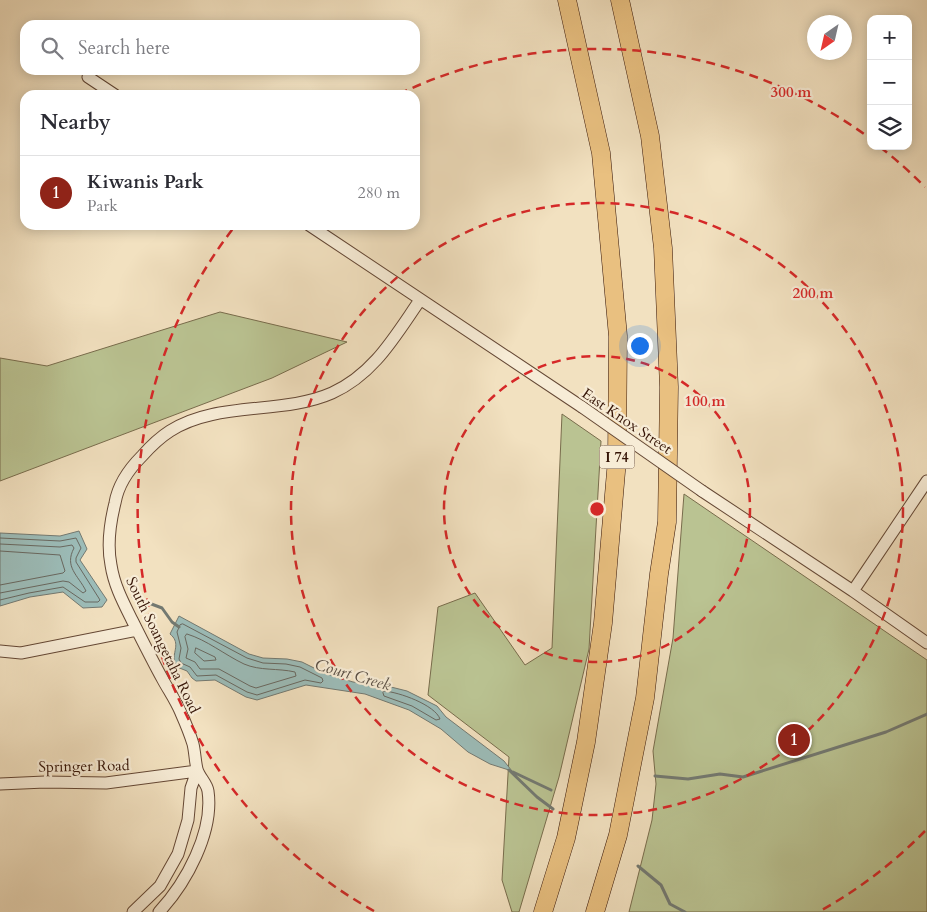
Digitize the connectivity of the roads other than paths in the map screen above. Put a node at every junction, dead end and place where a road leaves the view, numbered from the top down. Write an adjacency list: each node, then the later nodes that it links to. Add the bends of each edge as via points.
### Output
1 (567, 0): 16 (highway, I 74, via 601,153 618,336 618,460 603,623 586,742 566,838)
2 (620, 0): 17 (highway, via 650,136 663,248 669,387 667,522 645,698 618,835)
3 (88, 77): 4 (street)
4 (108, 90)
5 (315, 230): 6 (street, East Knox Street)
6 (420, 300): 8 (street, East Knox Street, bridge); 9 (street, South Soangetaha Road, via 377,360 361,376 343,387 316,399 186,423 154,443 139,459 126,475 115,500 109,544 114,580)
7 (927, 481): 8 (street)
8 (853, 591): 10 (street, East Knox Street)
9 (137, 630): 11 (street, via 22,653); 12 (street, South Soangetaha Road, via 180,712 193,743)
10 (927, 643)
11 (0, 651)
12 (197, 771): 13 (street, Springer Road, via 106,783); 14 (street, South Soangetaha Road, via 178,854 160,886); 15 (street, South Soangetaha Road, via 208,789 204,833 194,861)
13 (0, 784)
14 (134, 912)
15 (159, 912)
16 (543, 912)
17 (594, 912)

